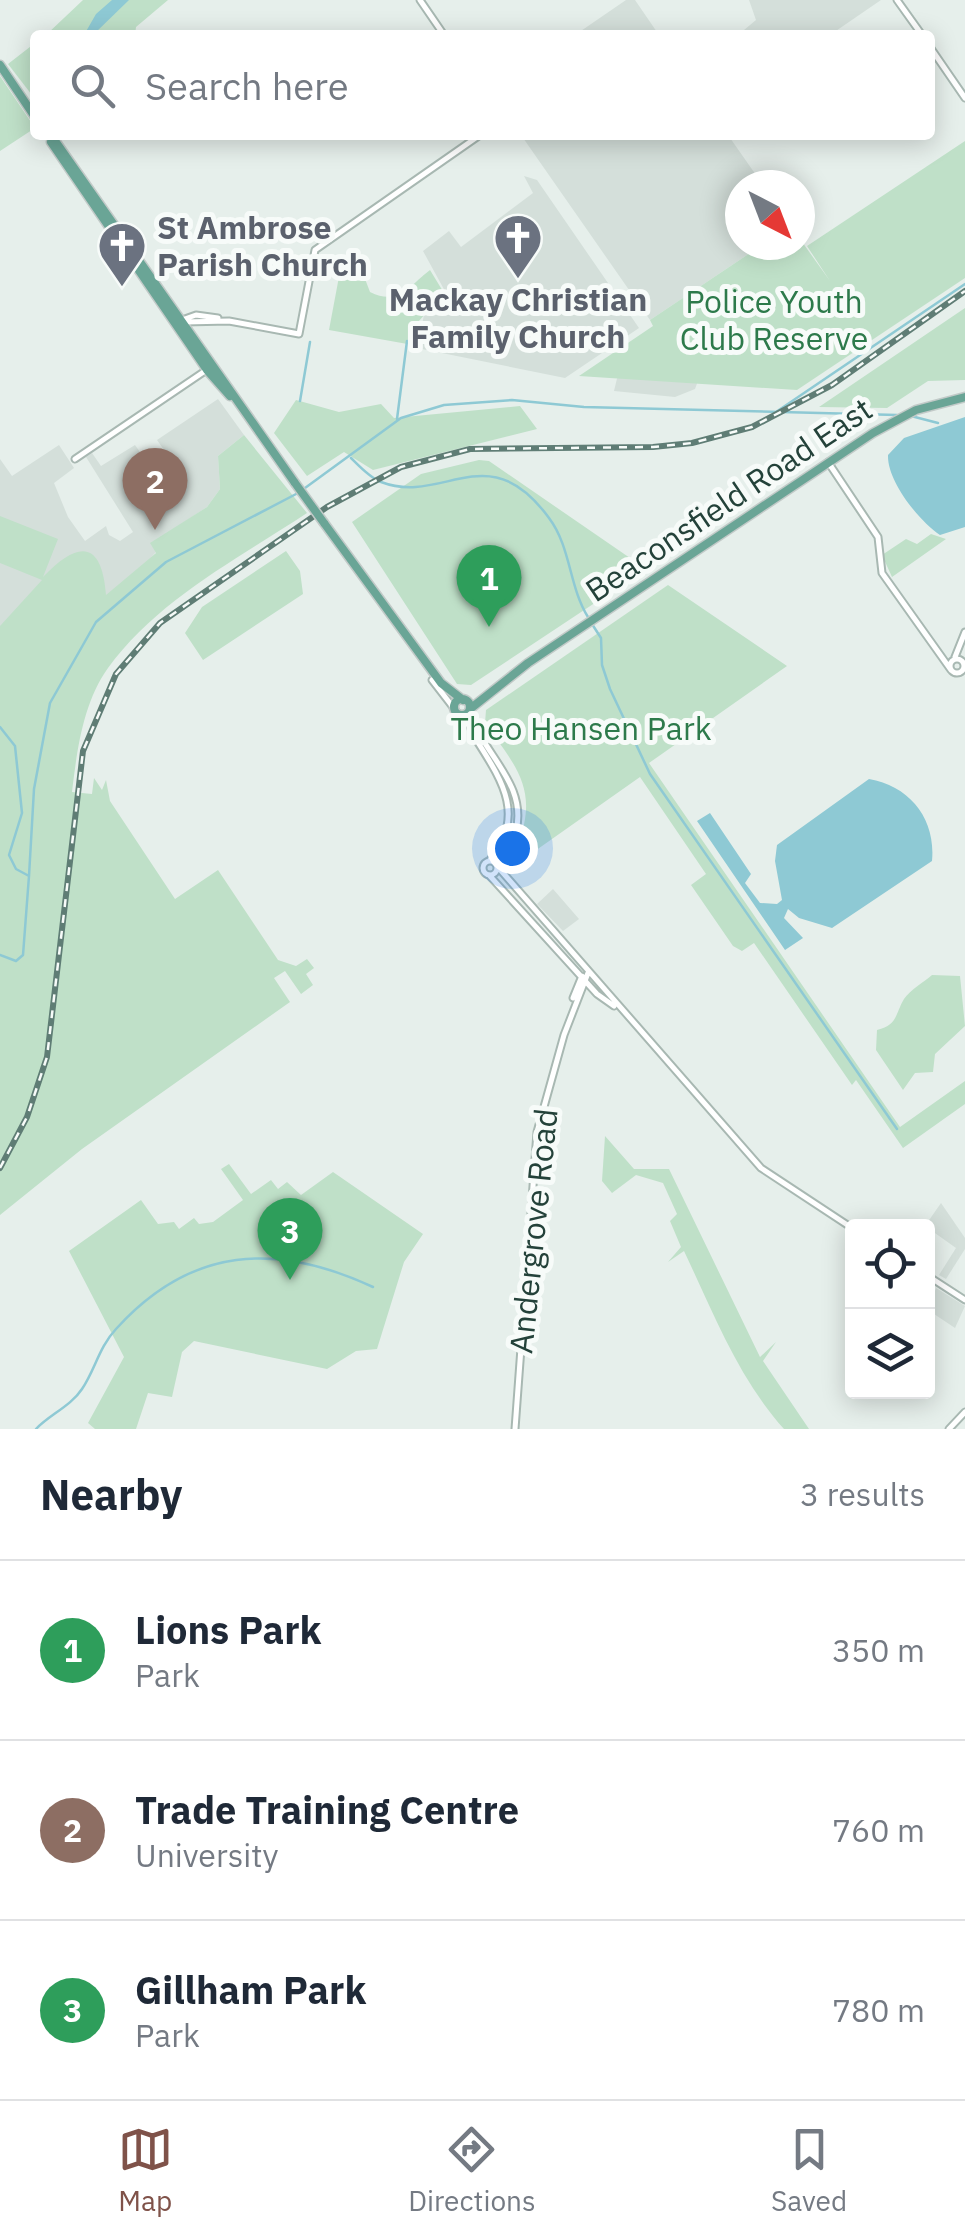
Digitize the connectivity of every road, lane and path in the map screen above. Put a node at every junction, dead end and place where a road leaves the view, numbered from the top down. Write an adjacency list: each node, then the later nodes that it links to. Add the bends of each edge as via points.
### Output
1 (420, 0): 3 (street)
2 (897, 0): 4 (street)
3 (441, 30)
4 (918, 30)
5 (935, 53): 7 (street)
6 (0, 65): 8 (main road)
7 (963, 94)
8 (30, 110)
9 (52, 140): 13 (main road)
10 (473, 140): 12 (street, via 316,250 299,334)
11 (211, 320): 12 (street); 13 (street); 14 (street, via 194,322)
12 (229, 321): 13 (street, via 201,314)
13 (180, 323): 14 (main road); 15 (main road)
14 (192, 333): 15 (main road)
15 (211, 367): 17 (street); 19 (main road, bridge)
16 (965, 396): 18 (main road, Beaconsfield Road East, via 904,416)
17 (76, 458)
18 (828, 462): 22 (street, via 878,537 882,573); 25 (main road, Beaconsfield Road East)
19 (388, 611): 27 (main road); 28 (main road, via 441,683)
20 (965, 632): 21 (street)
21 (960, 648): 23 (street); 24 (street)
22 (940, 656): 23 (street); 26 (street)
23 (954, 659): 24 (street); 26 (street)
24 (964, 662): 26 (street, via 962,672)
25 (528, 664): 28 (main road, Beaconsfield Road East); 29 (main road, Beaconsfield Road East)
26 (951, 670)
27 (432, 680): 29 (main road); 30 (street)
28 (463, 700): 29 (main road, Beaconsfield Road East)
29 (464, 710): 30 (street); 32 (street, via 515,794 516,830)
30 (476, 739): 31 (street, via 499,771 510,804 507,829)
31 (488, 861): 32 (street); 33 (street, via 483,869)
32 (497, 866): 33 (street); 35 (street)
33 (489, 875): 34 (street)
34 (574, 967): 35 (street); 36 (street)
35 (585, 975): 36 (street, Andergrove Road); 37 (street, Andergrove Road); 38 (street, via 761,1168)
36 (574, 997): 37 (street, Andergrove Road)
37 (564, 1035): 42 (street, Andergrove Road, via 537,1132)
38 (845, 1223)
39 (935, 1281): 40 (street)
40 (965, 1300)
41 (965, 1412): 43 (street)
42 (516, 1429)
43 (949, 1429)

